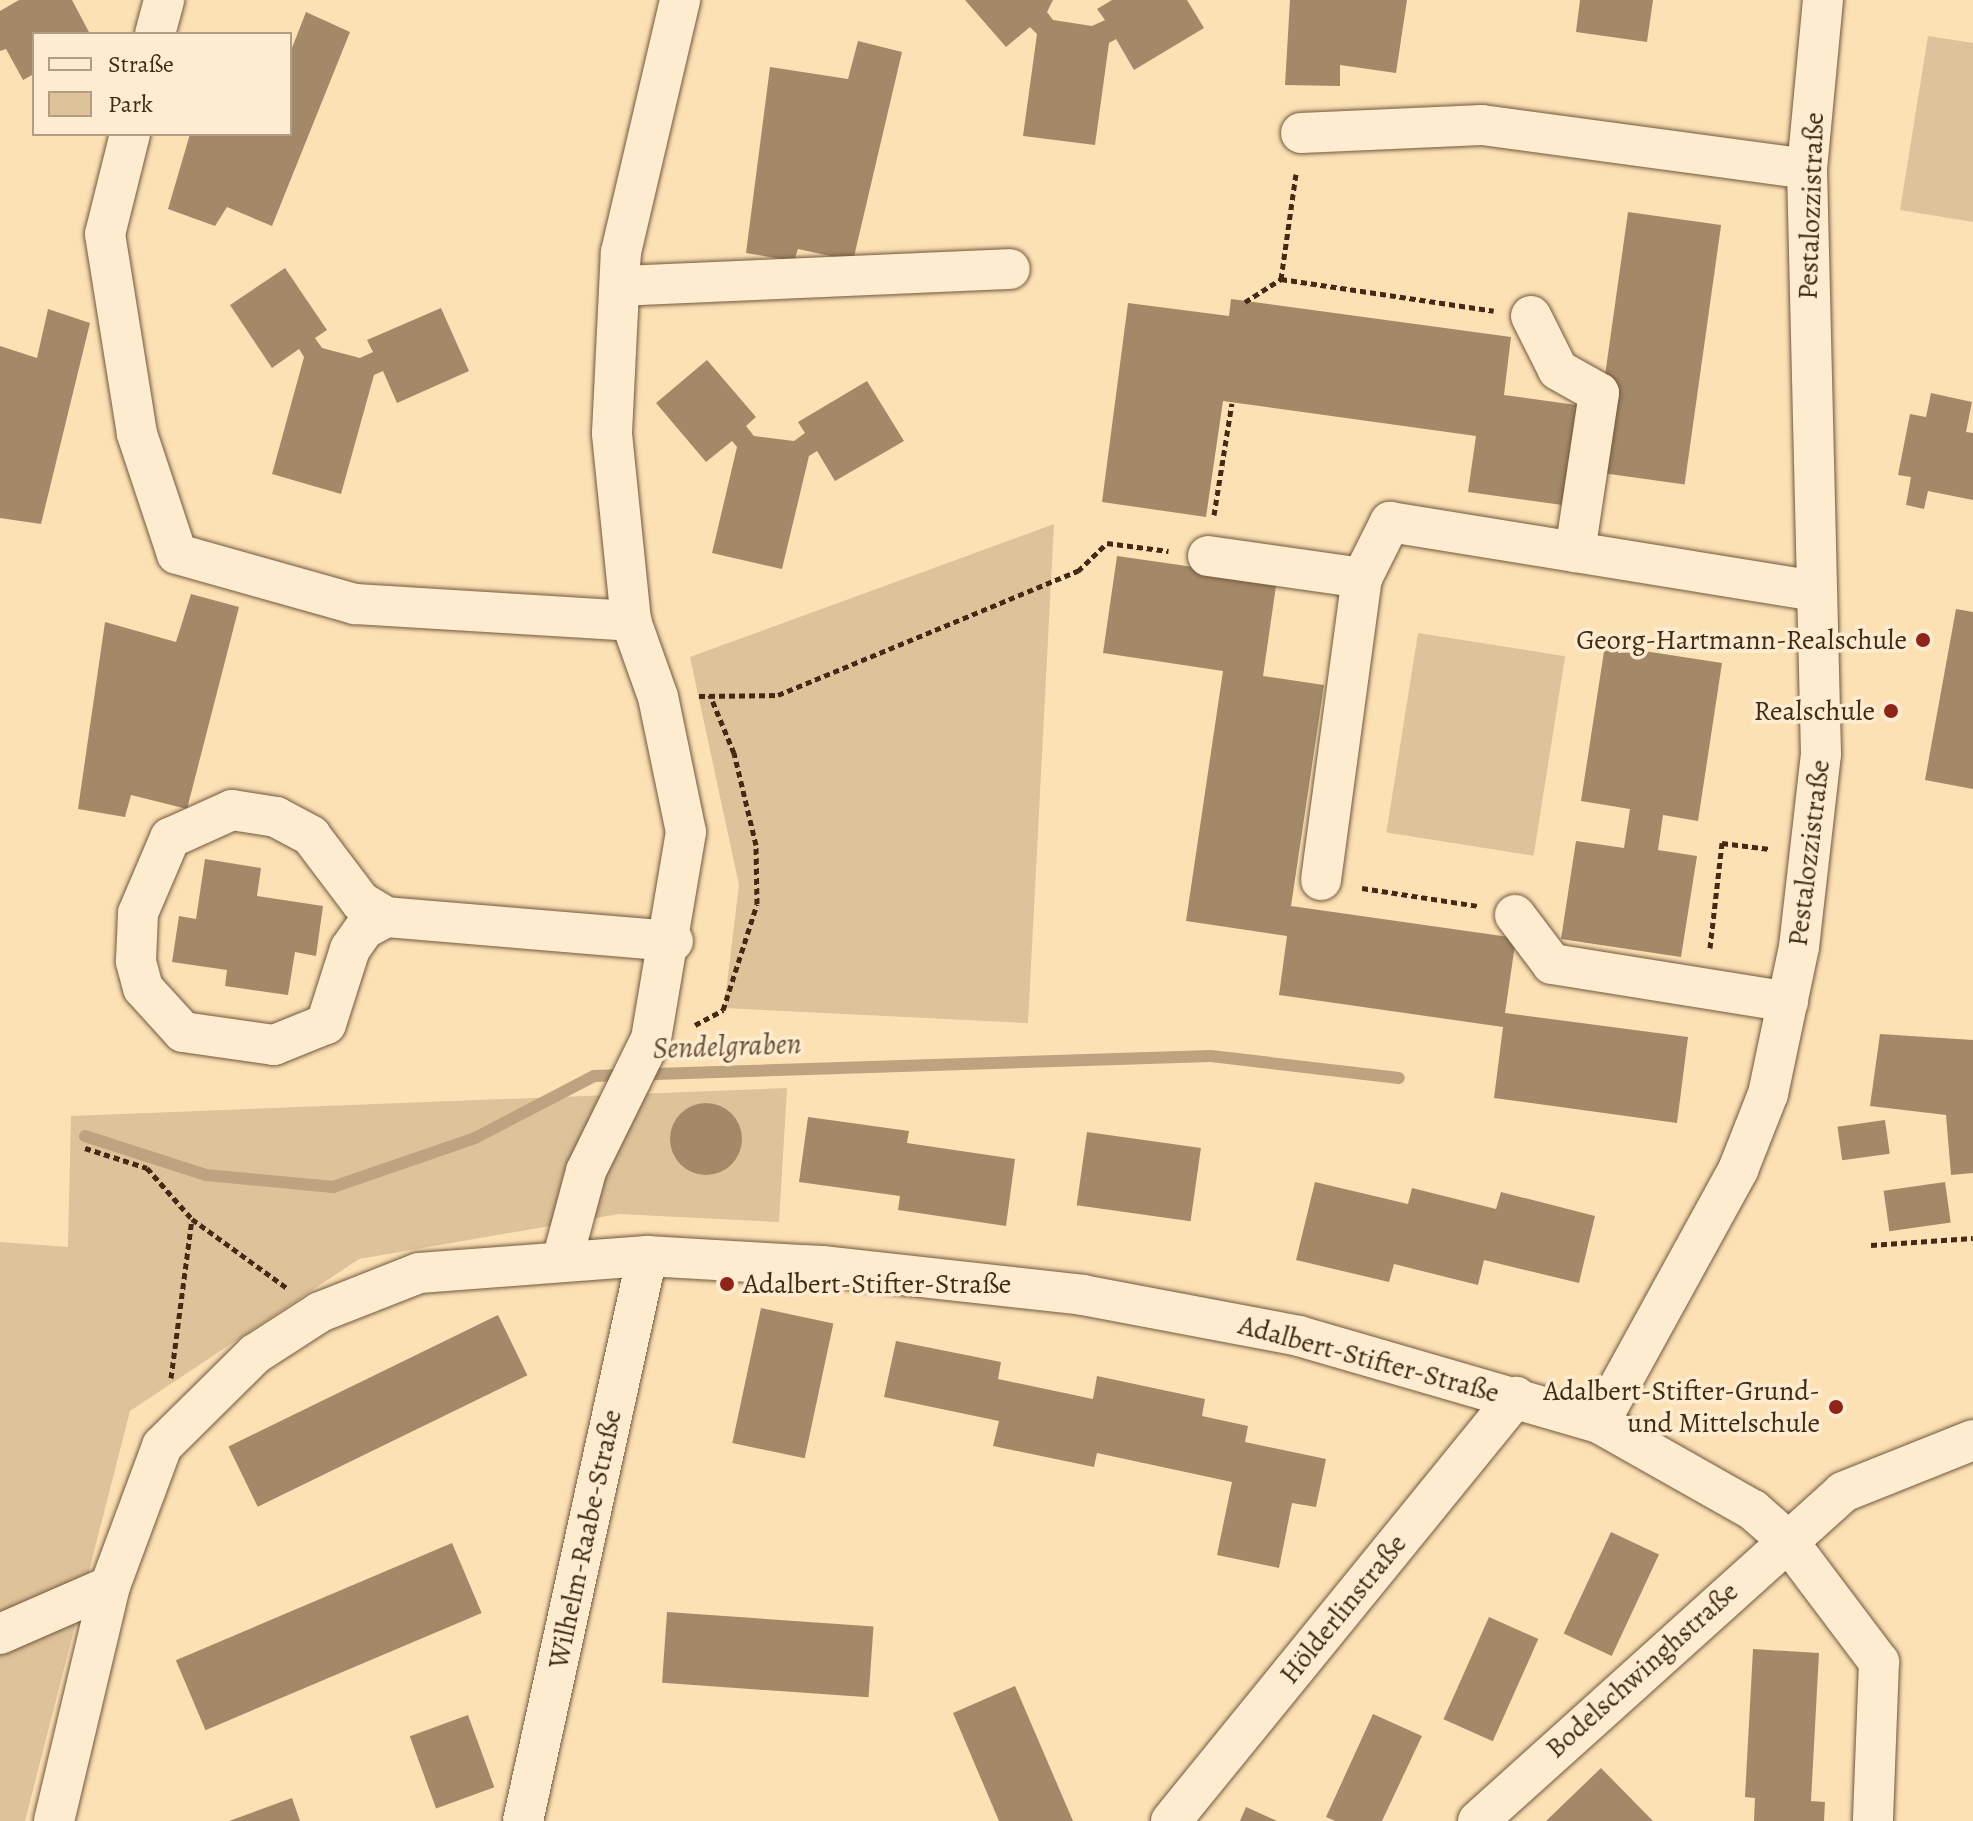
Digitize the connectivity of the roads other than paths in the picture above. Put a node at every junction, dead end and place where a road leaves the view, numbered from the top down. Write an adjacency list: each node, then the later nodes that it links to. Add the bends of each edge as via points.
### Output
1 (164, 0): 4 (street)
2 (680, 0): 9 (street, via 637,173)
3 (1823, 0): 7 (street, Pestalozzistraße)
4 (156, 32)
5 (1301, 133): 7 (street, via 1482,125)
6 (130, 136): 15 (street, via 105,234 137,434 177,554 355,604)
7 (1807, 169): 14 (street, Pestalozzistraße)
8 (1010, 269): 9 (street)
9 (620, 286): 15 (street, via 612,433)
10 (1531, 316): 11 (street, via 1558,370 1599,393)
11 (1575, 552): 13 (street, via 1390,522); 14 (street)
12 (1208, 556): 13 (street)
13 (1362, 578): 16 (street)
14 (1815, 591): 20 (street, Pestalozzistraße, via 1821,754 1812,855)
15 (631, 621): 19 (street, via 658,697 686,832)
16 (1321, 880)
17 (1515, 915): 20 (street, via 1552,964)
18 (386, 917): 18 (street, via 361,902 311,836 276,817 232,810 170,838 138,913 136,961 143,988 183,1032 274,1045 326,1024 350,949 364,929); 19 (street)
19 (673, 941): 22 (street, via 651,1039 631,1091 586,1171)
20 (1788, 1002): 24 (street, Pestalozzistraße, via 1768,1094 1738,1170)
21 (647, 1256): 22 (street, Adalbert-Stifter-Straße); 23 (street, Adalbert-Stifter-Straße, via 822,1266 1083,1295 1299,1336); 31 (street, Wilhelm-Raabe-Straße)
22 (563, 1257): 27 (street, Adalbert-Stifter-Straße, via 419,1273 320,1312 255,1354 162,1446)
23 (1516, 1397): 24 (street, Adalbert-Stifter-Straße); 32 (street, Hölderlinstraße)
24 (1599, 1423): 26 (street, Adalbert-Stifter-Straße, via 1753,1510)
25 (1973, 1440): 26 (street, Bodelschwinghstraße, via 1843,1492)
26 (1787, 1540): 29 (street, Bodelschwinghstraße); 33 (street, Adalbert-Stifter-Straße, via 1879,1662)
27 (110, 1586): 28 (street); 30 (street)
28 (0, 1634)
29 (1498, 1814)
30 (54, 1821)
31 (523, 1821)
32 (1171, 1821)
33 (1873, 1821)

